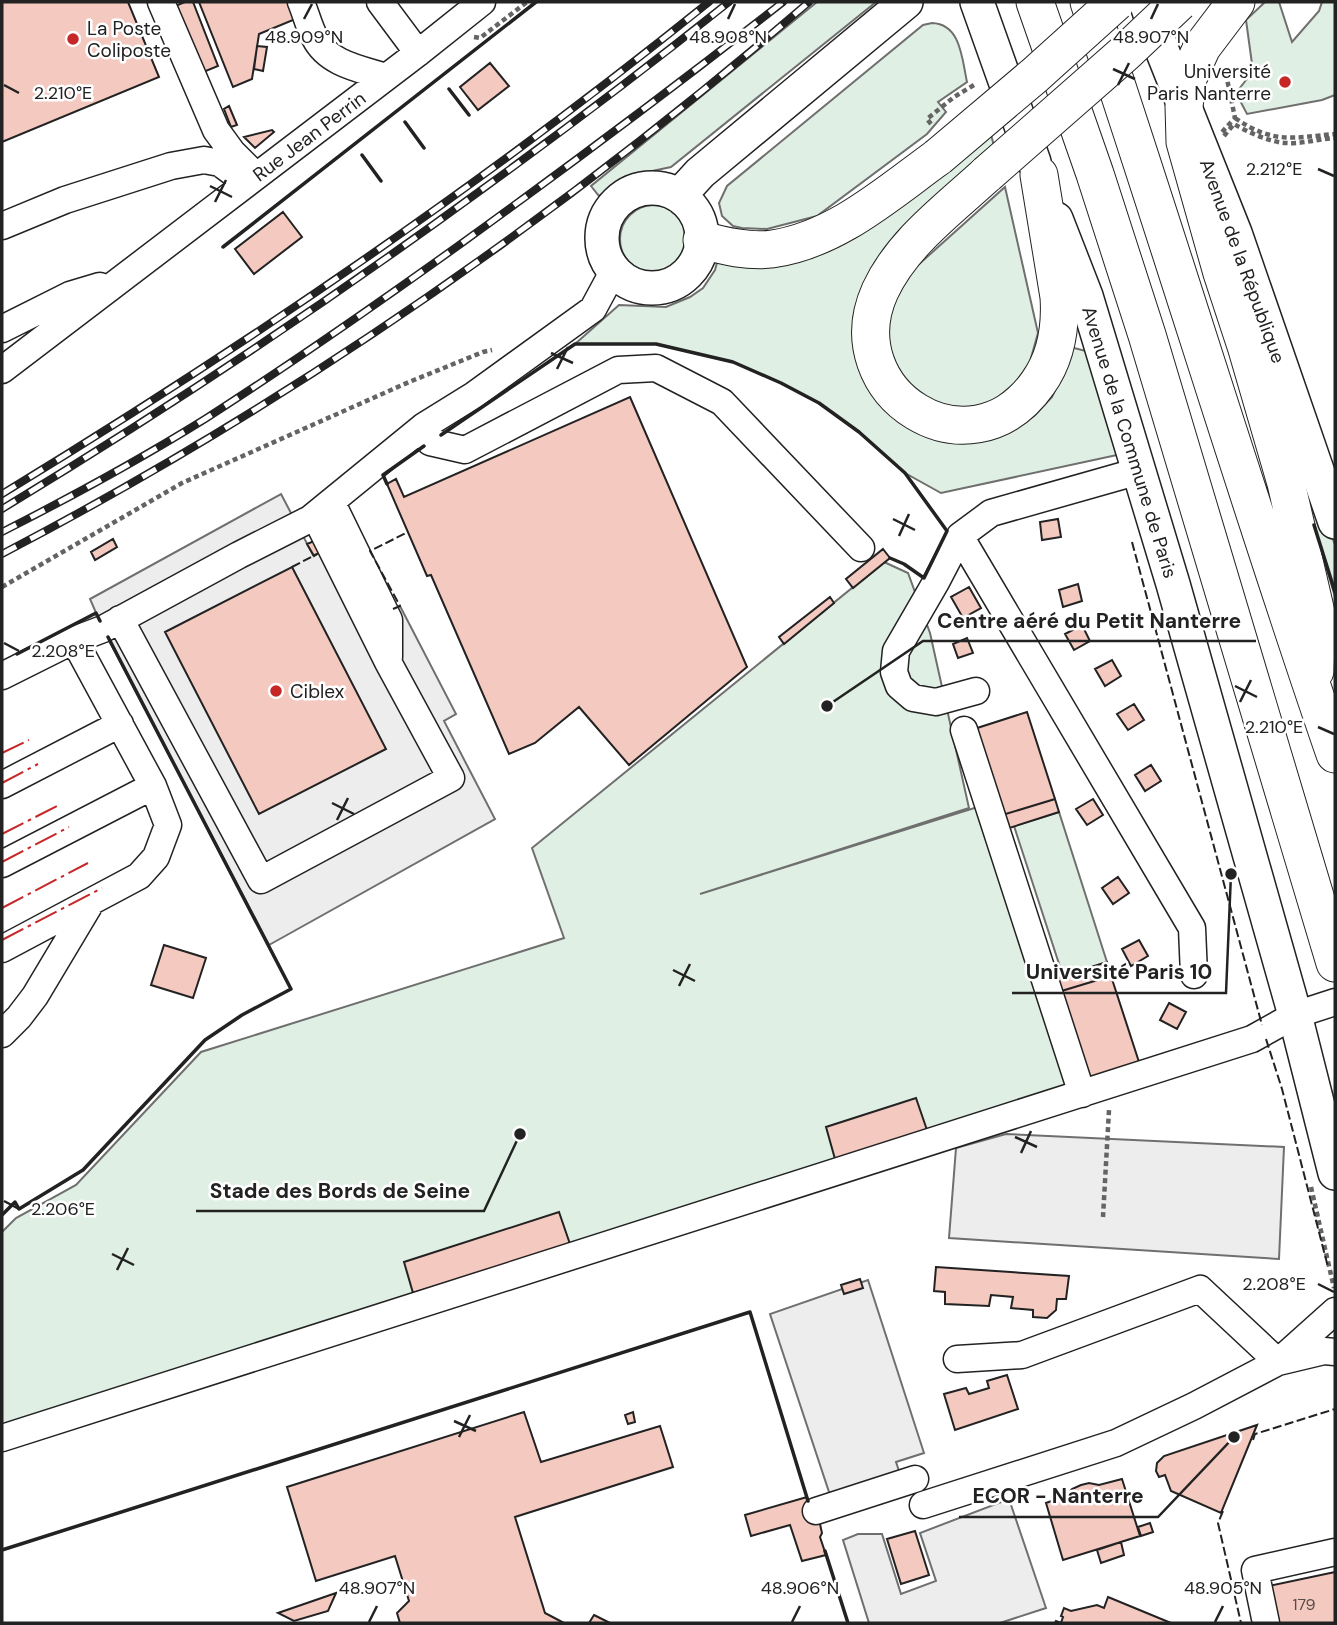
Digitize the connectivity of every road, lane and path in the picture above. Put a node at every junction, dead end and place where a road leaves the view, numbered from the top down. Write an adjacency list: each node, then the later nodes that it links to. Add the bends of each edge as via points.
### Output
1 (161, 2): 23 (street, via 216,130)
2 (301, 2): 16 (street, via 323,51 333,59)
3 (380, 2): 14 (street)
4 (482, 2): 14 (street, Rue Jean Perrin)
5 (906, 2): 24 (main road)
6 (977, 2): 22 (main road, Avenue de la Commune de Paris)
7 (1009, 2): 30 (highway, via 1018,15 1124,320)
8 (1035, 2): 30 (highway)
9 (1089, 2): 44 (highway)
10 (1116, 2): 26 (highway, bridge, via 938,157 858,215 824,233 771,250)
11 (1146, 2): 18 (main road, Avenue de la République)
12 (1178, 2): 22 (highway, bridge, via 920,236 895,264 879,292 870,336 874,358 891,390 919,414 957,425 980,425 1015,408 1042,377 1060,317)
13 (1236, 2): 18 (highway, via 1202,47 1188,78)
14 (418, 54): 16 (street, Rue Jean Perrin)
15 (1224, 66): 20 (path)
16 (386, 77): 23 (street, Rue Jean Perrin)
17 (974, 85): 19 (path, via 927,119 932,125)
18 (1184, 106): 36 (main road, Avenue de la République, via 1235,233); 44 (highway, via 1185,142 1286,483 1317,617)
19 (939, 118)
20 (1235, 118): 21 (path, via 1286,139); 21 (path, via 1220,137 1234,124 1286,143)
21 (1335, 136)
22 (1040, 175): 34 (main road, Avenue de la Commune de Paris, via 1086,296)
23 (252, 179): 25 (street, via 204,160 171,166); 28 (street, Rue Jean Perrin)
24 (679, 195): 26 (main road, via 696,215); 27 (main road, via 645,188 614,205 602,238)
25 (2, 226)
26 (702, 240): 27 (main road, via 698,257 676,282 643,287)
27 (614, 270): 33 (street, via 593,309)
28 (118, 281): 29 (street, via 70,295); 32 (street, Rue Jean Perrin)
29 (2, 329)
30 (1147, 335): 53 (highway)
31 (496, 349): 39 (path, via 409,382 182,483)
32 (2, 370)
33 (424, 426): 35 (street); 38 (street, via 430,442 465,450 618,370 656,368 722,402)
34 (1139, 471): 37 (street, via 991,513); 56 (main road, Avenue de la Commune de Paris)
35 (323, 509): 40 (street); 40 (street, via 389,620 388,662 451,778 261,880)
36 (1335, 522)
37 (960, 536): 43 (street, via 896,651 894,672 899,686 913,698 936,702); 54 (street, via 1192,928)
38 (861, 548)
39 (2, 586)
40 (112, 624): 41 (street)
41 (74, 640): 42 (street); 45 (street)
42 (2, 676)
43 (976, 691)
44 (1314, 691): 47 (highway)
45 (120, 724): 48 (street); 49 (street)
46 (964, 730): 59 (street)
47 (1335, 754)
48 (2, 785)
49 (153, 786): 50 (street); 51 (street, via 168,825 156,857 139,876)
50 (2, 864)
51 (91, 902): 52 (street); 57 (street, via 35,996)
52 (2, 949)
53 (1335, 963)
54 (1194, 975)
55 (1335, 1002): 56 (street)
56 (1295, 1015): 58 (street, via 1252,1040); 60 (main road, Avenue de la Commune de Paris)
57 (2, 1034)
58 (1111, 1085): 59 (street); 61 (path)
59 (1082, 1094): 66 (street)
60 (1335, 1173)
61 (1103, 1217)
62 (1335, 1311): 65 (street)
63 (1335, 1352): 65 (street)
64 (957, 1359): 65 (street, via 1022,1355 1200,1289)
65 (1278, 1362): 68 (street, via 1116,1443)
66 (2, 1438)
67 (915, 1479): 69 (street)
68 (923, 1506)
69 (816, 1511)
70 (1335, 1552): 71 (street, via 1255,1570)
71 (1266, 1623)

